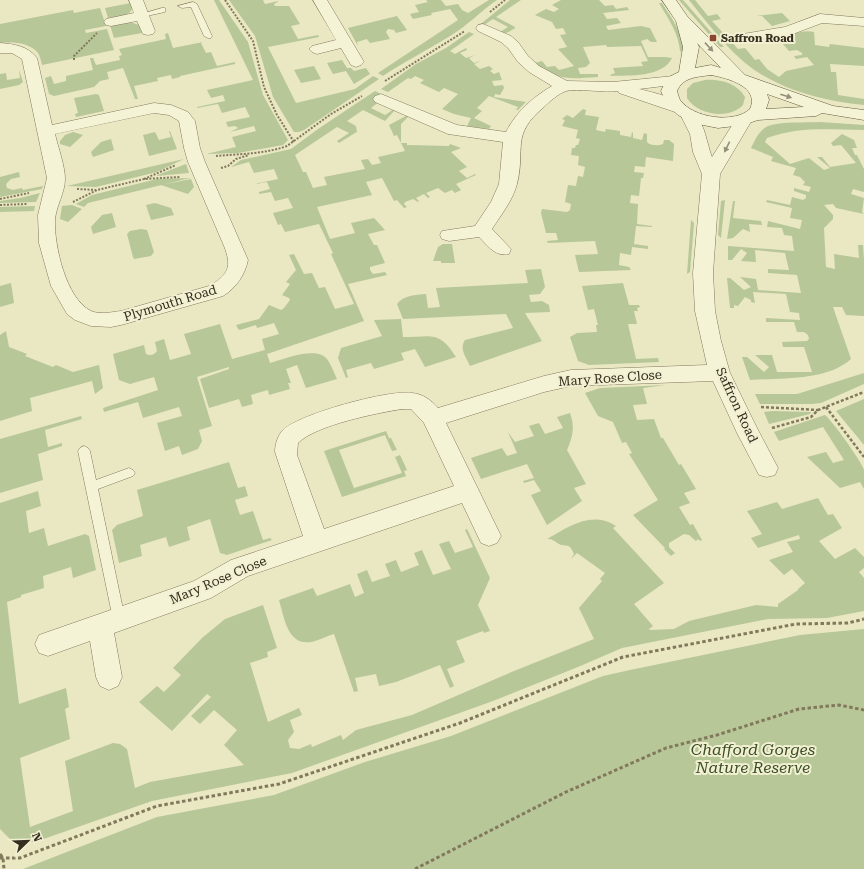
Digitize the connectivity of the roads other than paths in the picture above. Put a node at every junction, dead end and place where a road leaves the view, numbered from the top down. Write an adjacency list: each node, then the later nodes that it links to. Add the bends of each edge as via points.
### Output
1 (136, 0): 6 (street)
2 (320, 0): 14 (street)
3 (669, 0): 7 (street, Saffron Road)
4 (182, 6): 12 (lane, via 193,4)
5 (162, 10): 6 (lane)
6 (142, 15): 8 (street); 11 (street)
7 (682, 19): 18 (street, Saffron Road, via 691,47); 19 (street, Saffron Road, one-way to 19)
8 (111, 22)
9 (864, 22): 13 (street, via 820,18 788,31)
10 (482, 28): 20 (street, via 511,35 513,45 523,59 534,69)
11 (148, 31)
12 (208, 36)
13 (744, 38)
14 (345, 43): 16 (street); 17 (street)
15 (0, 48): 27 (street, Plymouth Road, via 19,50 29,58)
16 (317, 49)
17 (356, 62)
18 (680, 77): 19 (street, via 711,70 725,72); 21 (street); 24 (street, Saffron Road, via 670,87 669,94 672,102)
19 (744, 80): 23 (street, one-way to 23); 26 (street, Saffron Road, via 758,92 761,101 759,109)
20 (564, 86): 21 (street); 28 (street, via 536,105 521,120)
21 (613, 87): 24 (street, via 656,99)
22 (381, 99): 28 (street, via 399,114 454,130)
23 (831, 111): 25 (street); 26 (street)
24 (683, 112): 26 (street, via 703,121 718,124); 29 (street, Saffron Road, via 698,134)
25 (864, 115)
26 (749, 118): 29 (street, Saffron Road, one-way to 29, via 733,134)
27 (46, 131): 27 (street, Plymouth Road, via 154,108 181,114 188,123 192,148 239,260 237,270 228,282 216,291 121,318 97,320 80,315 66,298 50,250 46,220 56,178)
28 (512, 138): 30 (street, via 507,185)
29 (711, 174): 33 (street, Saffron Road, via 703,273 705,311)
30 (482, 230): 31 (street); 32 (street)
31 (449, 235)
32 (502, 249)
33 (720, 373): 34 (street, Mary Rose Close, via 566,379); 36 (street, Saffron Road, via 736,410)
34 (433, 418): 39 (street); 41 (street, via 420,403 402,400 385,402 300,429 291,436 286,443 286,455)
35 (84, 451): 38 (lane)
36 (767, 468)
37 (129, 474): 38 (lane)
38 (91, 486): 42 (lane)
39 (468, 491): 40 (street); 41 (street, Mary Rose Close)
40 (489, 536)
41 (317, 542): 42 (street, Mary Rose Close, via 240,568 202,590)
42 (110, 623): 43 (street, Mary Rose Close); 44 (street)
43 (48, 644)
44 (109, 677)

